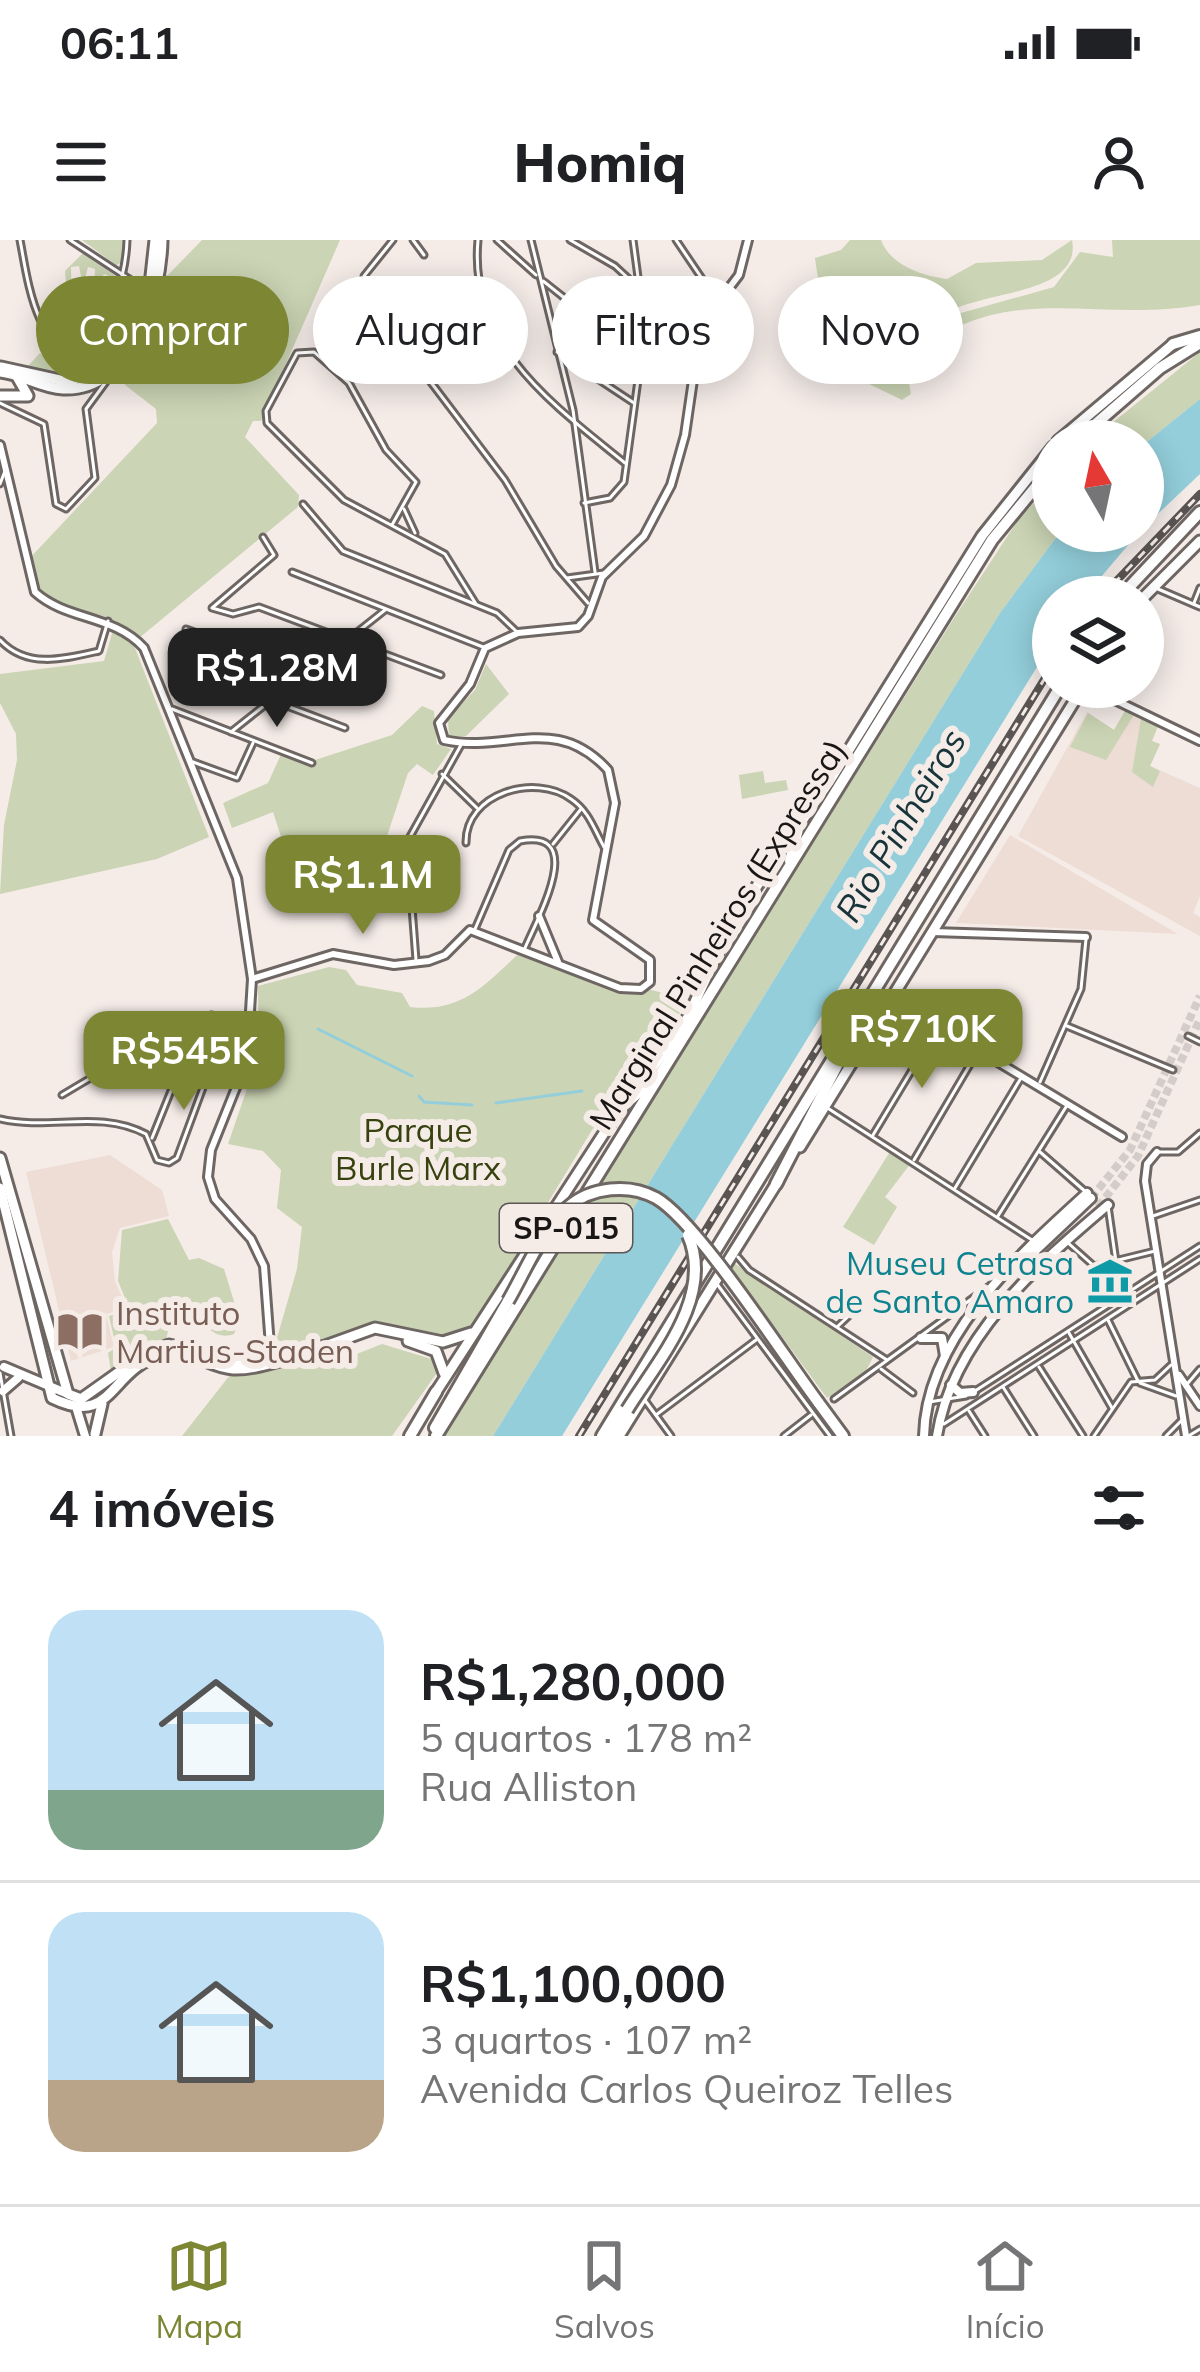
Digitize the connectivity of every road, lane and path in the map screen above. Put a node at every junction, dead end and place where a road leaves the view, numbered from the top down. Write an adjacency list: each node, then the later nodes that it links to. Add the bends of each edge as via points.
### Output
1 (20, 240): 15 (street, via 46,330 65,349 92,344)
2 (70, 240): 15 (street)
3 (127, 240): 15 (street)
4 (159, 240): 17 (main road)
5 (393, 240): 64 (street, via 364,276 364,294 506,481)
6 (413, 240): 14 (street)
7 (478, 240): 43 (street, via 483,291 510,353 537,393)
8 (497, 240): 22 (street)
9 (531, 240): 22 (street)
10 (570, 240): 18 (street)
11 (633, 240): 19 (street)
12 (676, 240): 20 (street)
13 (748, 240): 21 (street)
14 (424, 255)
15 (122, 274): 16 (street)
16 (126, 276)
17 (153, 276)
18 (626, 276)
19 (640, 276)
20 (700, 276)
21 (738, 276)
22 (539, 279): 23 (street); 24 (street)
23 (552, 288)
24 (552, 334)
25 (1200, 340): 26 (highway); 42 (highway)
26 (1173, 344): 41 (main road)
27 (0, 358): 29 (main road)
28 (0, 370): 29 (main road)
29 (18, 372): 30 (main road); 31 (main road); 39 (main road, via 26,398)
30 (36, 376)
31 (36, 378)
32 (54, 384): 33 (main road)
33 (83, 384)
34 (105, 384): 39 (street, via 86,409 95,478 66,509 56,504 44,424)
35 (565, 384): 43 (street)
36 (605, 384): 40 (street)
37 (637, 384): 40 (street)
38 (693, 384): 60 (street, via 670,485 644,536)
39 (0, 399)
40 (635, 404): 45 (street)
41 (1084, 420)
42 (1100, 420)
43 (575, 421): 45 (street); 51 (street)
44 (0, 445): 46 (street)
45 (627, 464): 51 (street, via 615,495)
46 (6, 469): 48 (street); 73 (street, via 35,592)
47 (1032, 474): 96 (main road, via 982,536)
48 (0, 484)
49 (1032, 491): 102 (highway, Marginal Pinheiros (Expressa) / SP-015, via 992,540)
50 (303, 504): 68 (street, via 343,550)
51 (582, 504): 59 (street)
52 (404, 508): 54 (street); 54 (street, via 416,482 386,450 362,401 321,357 296,352 266,411 268,423 344,500); 55 (street)
53 (1200, 512): 62 (highway)
54 (392, 524): 55 (street)
55 (416, 534): 68 (street, via 456,566)
56 (263, 537): 75 (street, via 274,555 212,608 236,614 248,606)
57 (1200, 541): 63 (main road)
58 (292, 572): 72 (street)
59 (595, 572): 60 (street); 61 (street)
60 (606, 573): 65 (street)
61 (580, 574): 64 (street); 65 (street)
62 (1140, 576)
63 (1163, 576)
64 (566, 578): 70 (street)
65 (600, 582): 70 (street)
66 (1200, 588): 69 (street)
67 (1164, 591): 69 (street)
68 (476, 604): 74 (street)
69 (1193, 604): 71 (street)
70 (592, 606): 74 (street, via 573,630)
71 (1200, 608)
72 (387, 609): 75 (street); 77 (street)
73 (108, 621): 76 (street, via 99,651 34,659); 82 (street, via 139,643)
74 (518, 633): 77 (street)
75 (350, 639): 78 (street); 79 (street)
76 (0, 640)
77 (485, 648): 90 (street, via 470,684 440,717 444,740)
78 (308, 672): 80 (street); 81 (street); 81 (street, via 186,628 202,673)
79 (441, 674)
80 (374, 696)
81 (271, 700): 86 (street); 87 (street)
82 (170, 708): 87 (street); 91 (street)
83 (1047, 708): 116 (highway)
84 (1073, 708): 105 (main road)
85 (1130, 708): 88 (street)
86 (345, 728)
87 (231, 732): 89 (street)
88 (1200, 741)
89 (254, 742): 91 (street, via 237,778); 92 (street)
90 (462, 744): 93 (street); 100 (street, via 548,736 581,745 610,774 615,803)
91 (192, 762): 110 (street, via 237,878)
92 (312, 763)
93 (441, 773): 94 (street); 97 (street)
94 (477, 808): 95 (street, via 526,790 557,792); 98 (street)
95 (582, 808): 99 (street); 100 (street)
96 (798, 829): 102 (highway); 126 (main road, via 732,922 665,1054)
97 (407, 842): 101 (street); 108 (street)
98 (466, 843)
99 (551, 847): 103 (street, via 556,869); 104 (street, via 532,838 512,847)
100 (605, 848): 109 (street, via 593,920 640,949 650,960 650,982 629,990)
101 (298, 850)
102 (786, 874): 118 (highway, Marginal Pinheiros (Expressa) / SP-015)
103 (539, 916): 107 (street); 109 (street)
104 (474, 931): 107 (street); 108 (street, via 440,958)
105 (933, 932): 106 (street); 111 (main road)
106 (1086, 938): 112 (street, via 1082,989)
107 (523, 951): 109 (street)
108 (416, 963): 110 (street, via 333,954)
109 (560, 965)
110 (252, 979): 171 (street, via 245,1070 216,1135 208,1178 264,1266)
111 (892, 998): 113 (street); 125 (main road)
112 (1066, 1025): 119 (street); 122 (street)
113 (938, 1026): 117 (street); 129 (street)
114 (1187, 1036): 115 (street)
115 (1200, 1042)
116 (843, 1043): 136 (highway); 214 (highway)
117 (978, 1051): 121 (street); 135 (street)
118 (667, 1066): 126 (highway); 213 (highway, Marginal Pinheiros (Expressa) / SP-015)
119 (1173, 1070)
120 (179, 1071): 131 (street)
121 (1022, 1076): 122 (street); 137 (street)
122 (1038, 1086): 124 (street)
123 (62, 1095): 131 (street, via 146,1031 221,1019 229,1054 204,1085 177,1158 157,1160)
124 (1068, 1104): 130 (street); 132 (street)
125 (825, 1107): 129 (street); 136 (main road)
126 (616, 1112): 161 (main road)
127 (0, 1119): 131 (street, via 111,1121)
128 (1200, 1132): 133 (street, via 1178,1152)
129 (872, 1136): 135 (street)
130 (1122, 1137)
131 (152, 1140)
132 (1039, 1150): 139 (street); 142 (street)
133 (1157, 1152): 143 (street, via 1144,1181)
134 (0, 1158): 138 (main road)
135 (913, 1162): 137 (street)
136 (776, 1184): 149 (main road)
137 (954, 1189): 142 (street)
138 (6, 1195): 169 (main road)
139 (1089, 1195): 145 (main road); 155 (main road)
140 (1200, 1200): 143 (street)
141 (1103, 1206): 146 (main road); 151 (street); 156 (main road)
142 (997, 1217): 145 (street)
143 (1151, 1217): 148 (street)
144 (680, 1219): 208 (highway, bridge); 213 (highway, bridge, via 656,1198 623,1189 592,1193 566,1208 452,1392); 214 (highway, bridge, via 694,1252 695,1290)
145 (1034, 1241): 155 (main road)
146 (1066, 1241): 151 (street, via 1094,1266); 156 (main road)
147 (1200, 1246): 152 (street)
148 (1156, 1250): 151 (street); 152 (street)
149 (735, 1252): 153 (main road); 162 (street, via 749,1270)
150 (1200, 1259): 154 (street)
151 (1116, 1262)
152 (1160, 1270): 154 (street); 163 (street)
153 (716, 1283): 166 (street); 195 (main road)
154 (1162, 1285): 159 (street); 174 (street)
155 (995, 1286): 157 (main road); 160 (street); 172 (main road)
156 (1022, 1287): 157 (main road)
157 (1005, 1306): 183 (main road)
158 (854, 1311): 162 (street)
159 (1108, 1319): 168 (street); 182 (street)
160 (939, 1324): 164 (street); 165 (main road)
161 (480, 1325): 167 (main road); 189 (main road)
162 (837, 1327): 173 (street)
163 (1067, 1330): 168 (street); 190 (street)
164 (922, 1338): 165 (main road); 173 (street)
165 (942, 1338): 172 (main road)
166 (758, 1339): 204 (street); 205 (street)
167 (449, 1342): 170 (main road, via 448,1353); 171 (main road, via 382,1328)
168 (1074, 1342): 175 (street); 203 (street)
169 (45, 1344): 185 (main road); 192 (main road)
170 (436, 1351): 189 (main road, via 445,1368); 193 (main road, via 381,1334 237,1369 176,1352 139,1365)
171 (272, 1352): 193 (main road, via 231,1361 169,1345 143,1355)
172 (944, 1358): 197 (main road)
173 (889, 1361): 177 (street)
174 (1175, 1362): 179 (street); 181 (street)
175 (1038, 1365): 186 (street); 221 (street)
176 (1, 1368): 180 (main road); 185 (main road); 188 (street)
177 (879, 1368): 191 (street); 196 (street)
178 (1200, 1370): 184 (street)
179 (1176, 1372): 184 (street); 194 (street)
180 (18, 1378): 185 (main road); 188 (main road)
181 (1154, 1379): 182 (street); 187 (street)
182 (1139, 1382): 187 (street); 203 (street)
183 (951, 1385): 190 (main road); 198 (main road)
184 (1187, 1385): 199 (street)
185 (48, 1387): 192 (main road); 200 (main road)
186 (1003, 1387): 202 (street); 220 (street)
187 (1153, 1390): 194 (street)
188 (3, 1391): 211 (street)
189 (436, 1392): 212 (highway)
190 (973, 1392): 198 (street)
191 (913, 1393)
192 (68, 1394): 200 (main road)
193 (101, 1396): 200 (main road); 201 (main road); 210 (main road)
194 (1180, 1396): 199 (street); 206 (street)
195 (643, 1397): 205 (street); 214 (main road)
196 (834, 1399)
197 (927, 1402): 198 (street); 218 (main road)
198 (944, 1402): 209 (main road)
199 (1198, 1402)
200 (79, 1405): 201 (main road); 210 (main road)
201 (90, 1409): 210 (main road)
202 (968, 1409): 209 (street); 219 (street)
203 (1113, 1409): 222 (street)
204 (813, 1414): 208 (street); 216 (street)
205 (656, 1415): 215 (street)
206 (1184, 1419): 223 (street); 224 (street)
207 (1200, 1429): 224 (street)
208 (832, 1430): 217 (highway)
209 (938, 1432)
210 (91, 1435)
211 (10, 1436)
212 (410, 1436)
213 (434, 1436)
214 (610, 1436)
215 (671, 1436)
216 (784, 1436)
217 (843, 1436)
218 (924, 1436)
219 (985, 1436)
220 (1034, 1436)
221 (1083, 1436)
222 (1094, 1436)
223 (1166, 1436)
224 (1187, 1436)

